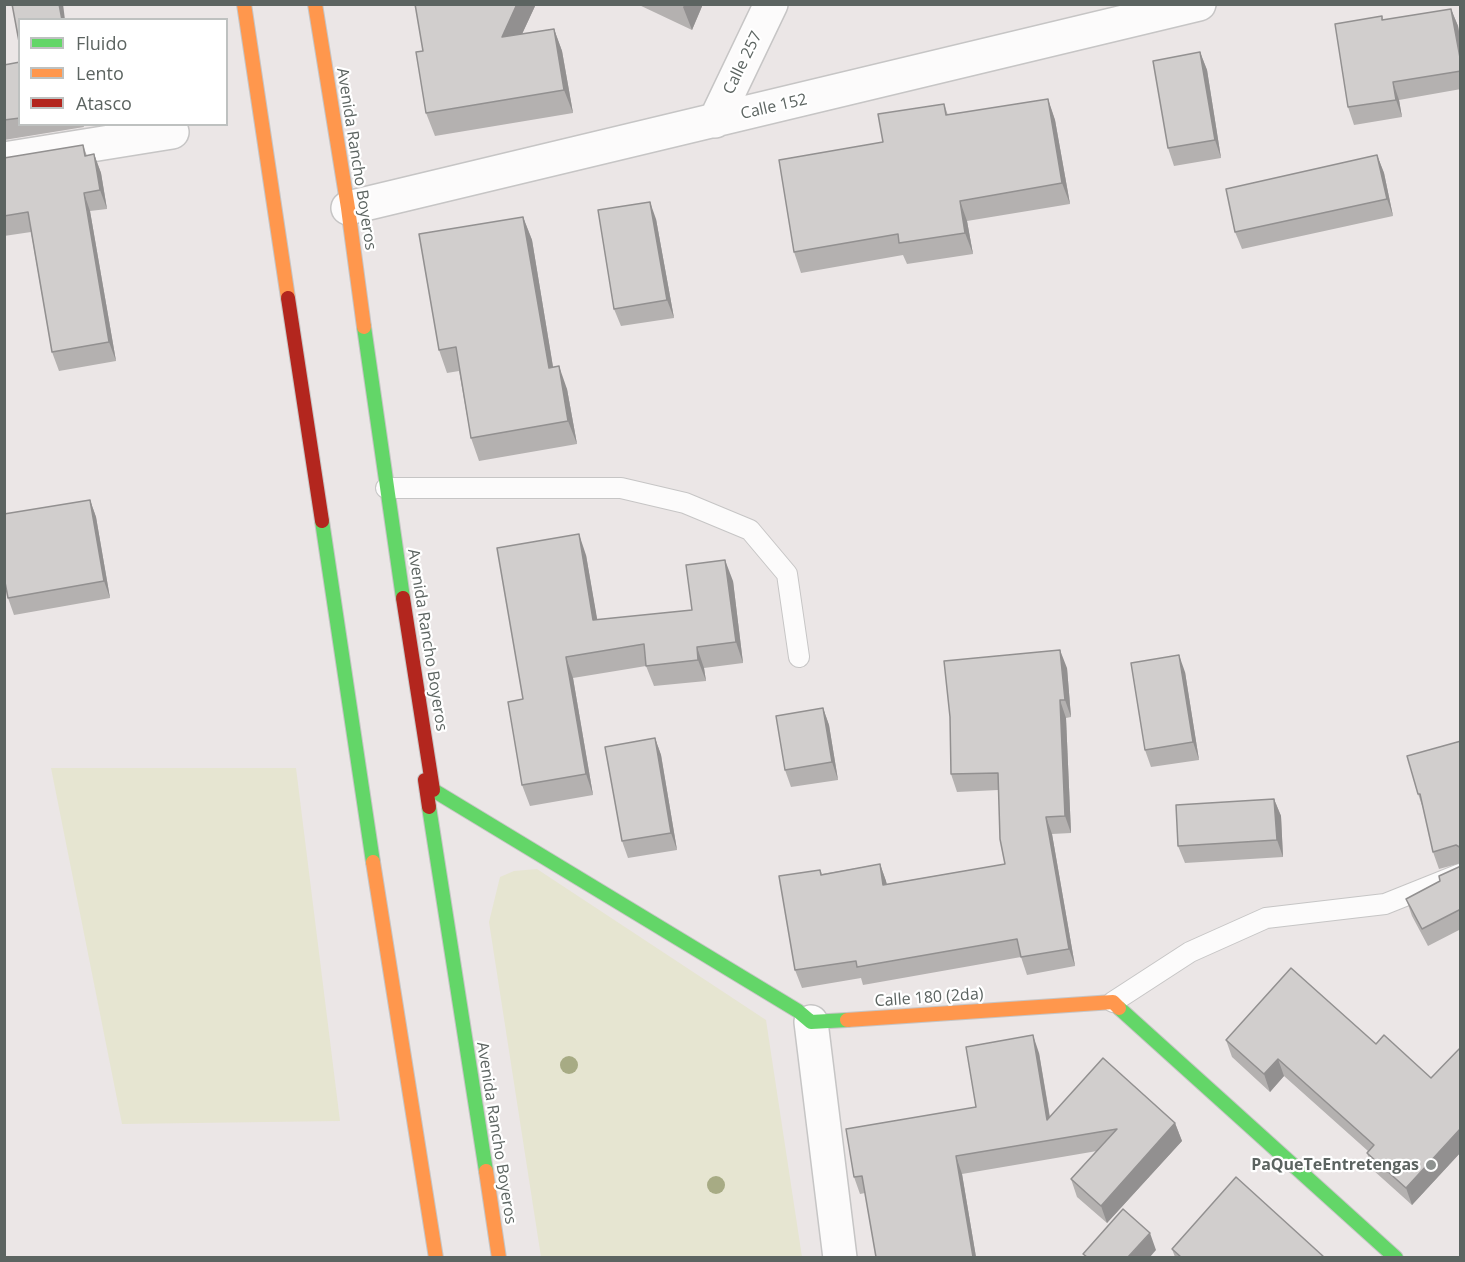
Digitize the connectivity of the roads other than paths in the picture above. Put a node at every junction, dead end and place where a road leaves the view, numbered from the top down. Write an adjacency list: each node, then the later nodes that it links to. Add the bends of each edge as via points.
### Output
1 (244, 4): 15 (main road, via 384,939)
2 (315, 4): 8 (main road, Avenida Rancho Boyeros)
3 (771, 4): 5 (street, Calle 257)
4 (1199, 4): 5 (street, Calle 152)
5 (715, 121): 8 (street, Calle 152)
6 (172, 132): 7 (street)
7 (4, 159)
8 (348, 208): 9 (main road, Avenida Rancho Boyeros)
9 (386, 488): 10 (lane, via 621,488 696,507 750,530 787,574); 11 (main road, Avenida Rancho Boyeros)
10 (799, 657)
11 (433, 789): 14 (main road); 16 (main road, Avenida Rancho Boyeros, via 425,780)
12 (1461, 874): 13 (lane, via 1385,904 1266,918 1190,952)
13 (1113, 1002): 14 (main road, Calle 180 (2da)); 18 (main road)
14 (811, 1022): 17 (street)
15 (436, 1257)
16 (499, 1257)
17 (840, 1257)
18 (1396, 1257)

